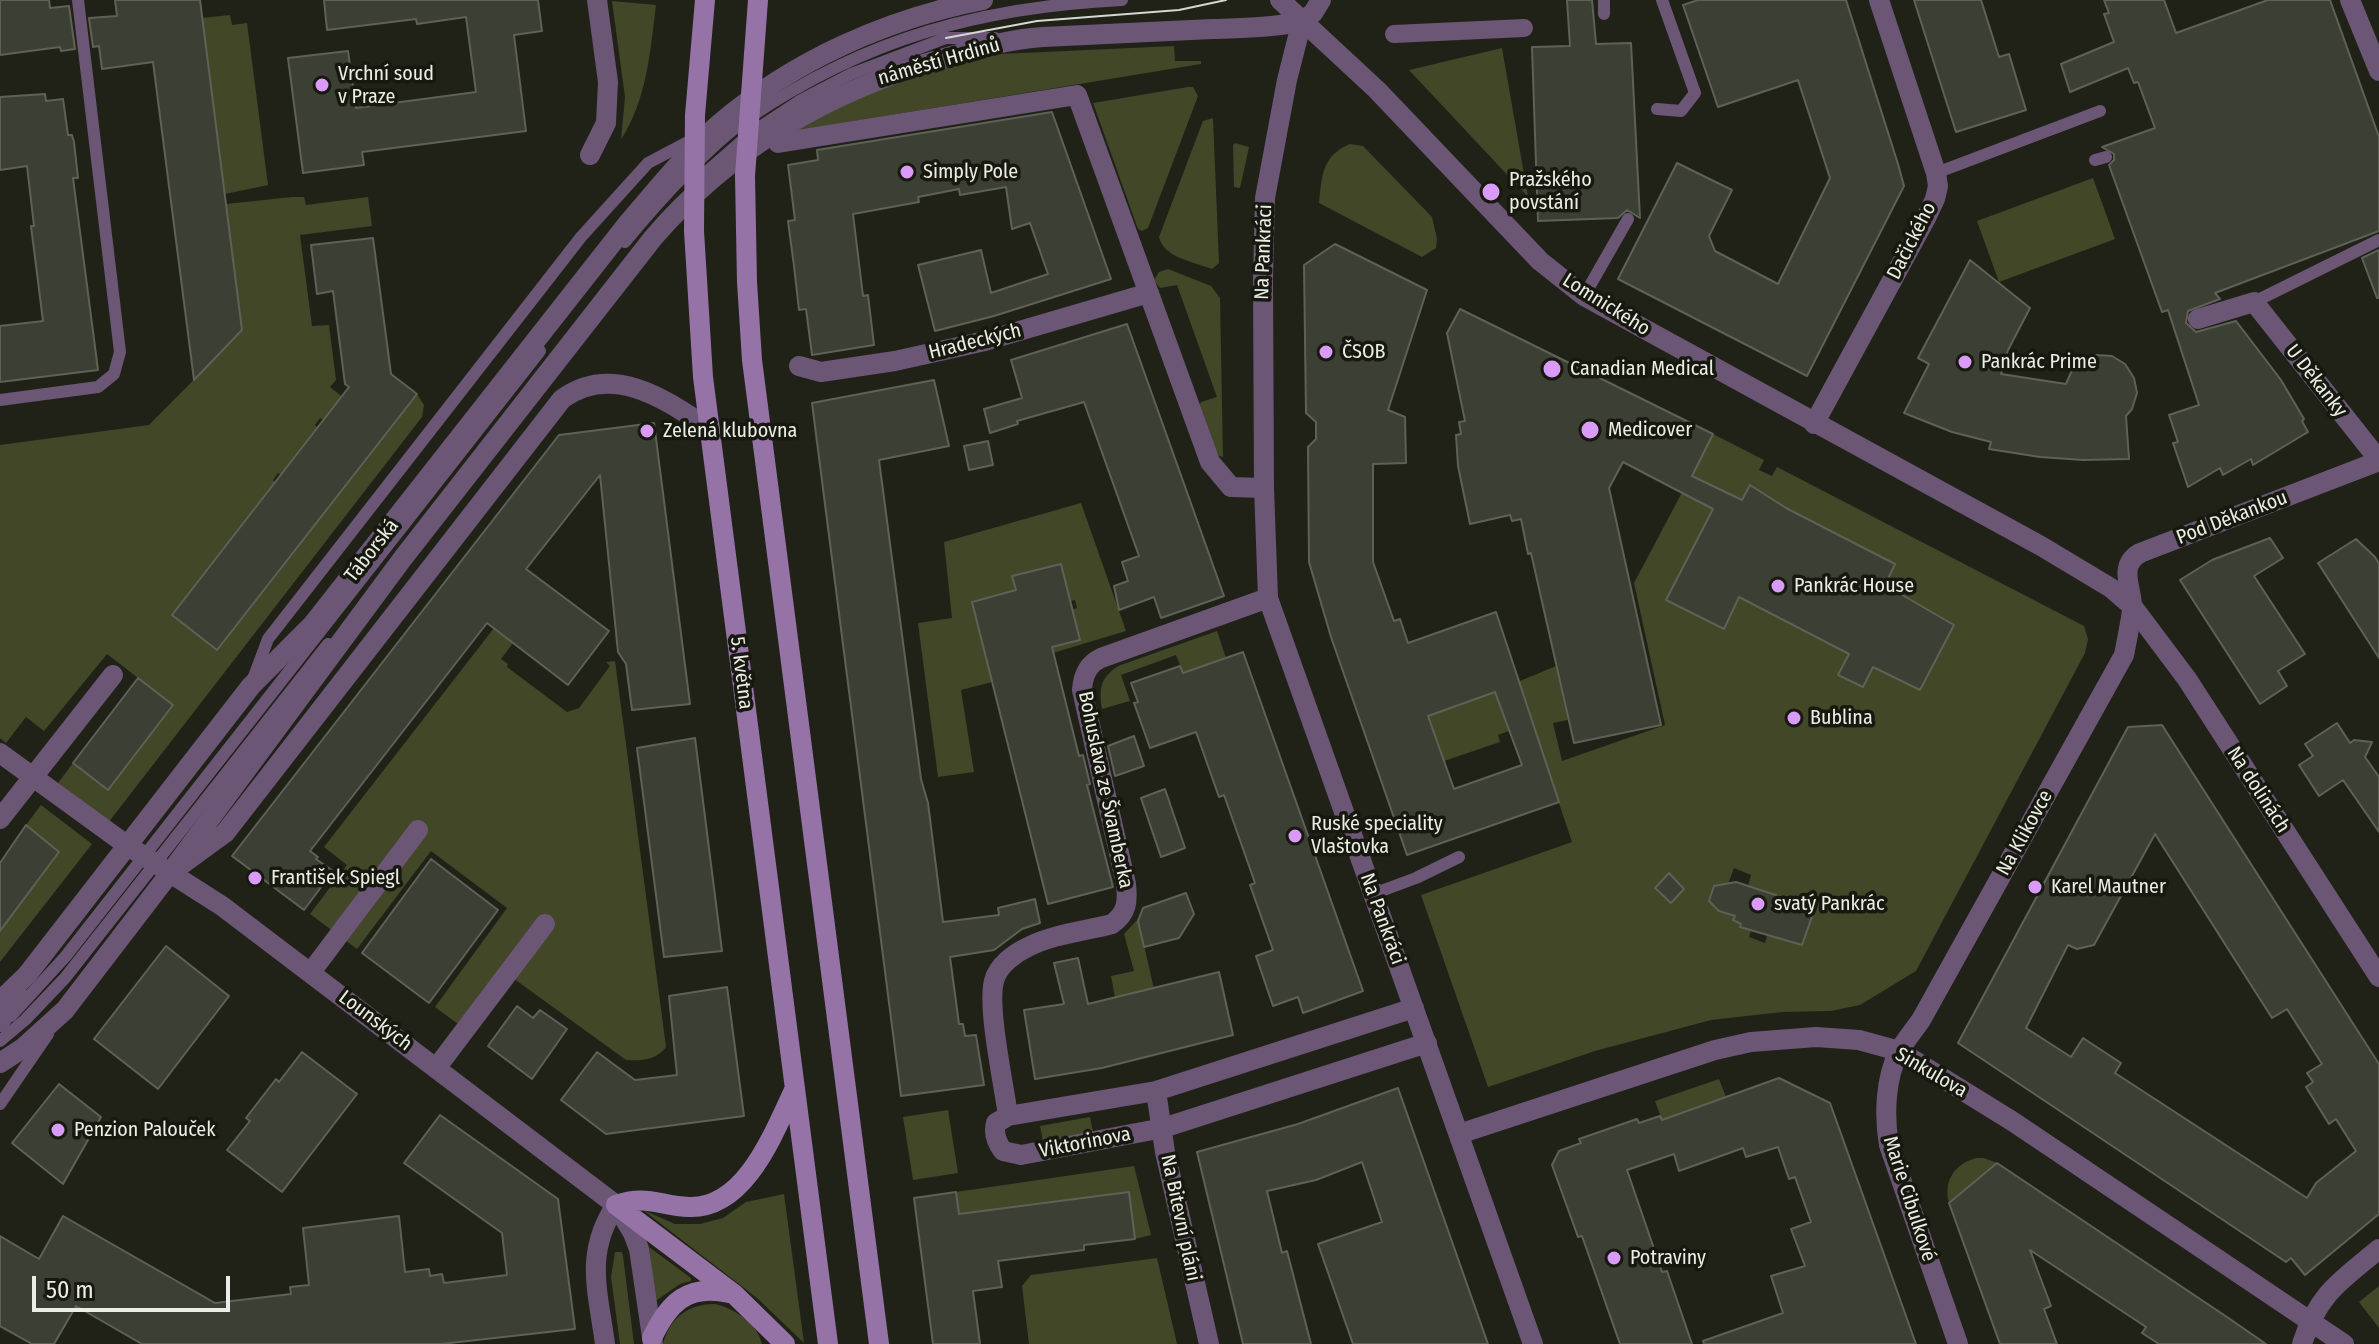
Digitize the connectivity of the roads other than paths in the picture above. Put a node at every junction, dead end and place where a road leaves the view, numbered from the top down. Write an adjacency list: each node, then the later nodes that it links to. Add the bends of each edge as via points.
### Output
1 (78, 0): 36 (lane, via 120,352 114,374 98,387)
2 (597, 0): 26 (street, via 608,82 606,123)
3 (705, 0): 38 (main road, 5. května, bridge, via 695,115 694,231)
4 (758, 0): 79 (main road, bridge, via 745,176 752,360)
5 (983, 0): 16 (street)
6 (1122, 0): 20 (lane, via 977,17)
7 (1271, 0): 15 (street)
8 (1280, 0): 15 (street)
9 (1321, 0): 15 (street, Na Pankráci)
10 (1604, 0): 14 (lane)
11 (1662, 0): 22 (lane, via 1695,93 1681,111)
12 (1879, 0): 27 (street, Dačického)
13 (2350, 0): 21 (street)
14 (1604, 14)
15 (1302, 21): 19 (street, náměstí Hrdinů); 32 (street, Lomnického, via 1377,90 1540,261); 40 (street, Na Pankráci, via 1265,198)
16 (891, 26): 20 (lane); 24 (street, via 770,85)
17 (1524, 28): 18 (street)
18 (1394, 34)
19 (1038, 38): 30 (street, náměstí Hrdinů, via 910,67 819,106 719,172 675,212); 50 (lane, via 946,38 877,62 801,100 711,166 641,243)
20 (856, 58): 50 (lane, via 747,119 648,215)
21 (2379, 71)
22 (1657, 109)
23 (2100, 111): 27 (lane)
24 (717, 126): 44 (street, Táborská, via 628,223 313,624); 44 (lane, via 648,163 581,237 268,639)
25 (778, 143): 31 (street, via 1077,95)
26 (588, 157)
27 (1936, 173): 37 (street, Dačického, via 1938,186 1926,218)
28 (1628, 219): 32 (lane)
29 (2379, 240): 33 (lane)
30 (637, 258): 50 (street, Táborská, via 403,558)
31 (1149, 293): 35 (street, Hradeckých, via 895,361 821,372); 40 (street, via 1210,462 1231,487)
32 (1584, 296): 37 (street, Lomnického)
33 (2254, 302): 34 (street); 39 (street, U Děkanky)
34 (2198, 319)
35 (799, 366)
36 (0, 400)
37 (1814, 424): 42 (street, Lomnického, via 2088,573)
38 (710, 429): 50 (street, Táborská, via 636,387 593,384 562,399 225,833); 65 (main road, 5. května)
39 (2379, 460): 42 (street, Pod Děkankou, via 2140,553 2127,574)
40 (1264, 488): 41 (street, Na Pankráci)
41 (1268, 598): 51 (street, Na Pankráci); 68 (street, Bohuslava ze Švamberka, via 1101,658 1086,672 1082,690 1127,905 1112,924 1031,945 998,971 992,1004)
42 (2133, 607): 55 (street, Na dolinách, via 2187,679); 62 (street, Na Klikovce, via 2124,655)
43 (113, 675): 46 (street)
44 (251, 686): 50 (street, Táborská)
45 (0, 753): 46 (street, Lounských)
46 (34, 777): 47 (street); 50 (street, Lounských)
47 (0, 819)
48 (418, 830): 53 (street)
49 (1459, 857): 51 (lane)
50 (149, 860): 53 (street, Lounských); 54 (street, Táborská); 58 (street, Táborská); 59 (lane, via 52,974); 60 (lane, via 52,992)
51 (1373, 894): 57 (street, Na Pankráci)
52 (545, 924): 64 (street)
53 (311, 972): 64 (street, Lounských)
54 (27, 975): 56 (street, Táborská); 59 (street, Táborská)
55 (2379, 977)
56 (0, 1001)
57 (1414, 1008): 61 (street, Na Pankráci); 66 (street, Viktorinova)
58 (65, 1010): 63 (street, Táborská); 67 (lane)
59 (0, 1023)
60 (0, 1041)
61 (1427, 1043): 69 (street, Viktorinova); 70 (street, Na Pankráci)
62 (1899, 1051): 70 (street, Sinkulova, via 1859,1040 1816,1037 1751,1042); 74 (street, Sinkulova); 82 (street, Marie Cibulkové, via 1888,1091 1889,1145)
63 (0, 1063)
64 (437, 1067): 71 (street, Lounských)
65 (795, 1088): 71 (main road, via 733,1193 693,1207 648,1199); 78 (main road, 5. května)
66 (1156, 1091): 68 (street, Viktorinova); 69 (street, Na Bitevní pláni)
67 (0, 1104)
68 (1008, 1116): 69 (street, Viktorinova, via 996,1123 995,1130 998,1144 1011,1155)
69 (1163, 1128): 80 (street, Na Bitevní pláni)
70 (1459, 1134): 81 (street, Na Pankráci)
71 (616, 1205): 73 (main road); 75 (street, Lounských, via 639,1249); 76 (street, via 604,1223 594,1265)
72 (2379, 1249): 74 (street, via 2328,1291)
73 (734, 1294): 75 (main road, via 707,1290 685,1296 660,1320); 77 (main road)
74 (2309, 1321): 83 (street); 84 (street, Sinkulova)
75 (653, 1341)
76 (605, 1344)
77 (785, 1344)
78 (828, 1344)
79 (879, 1344)
80 (1209, 1344)
81 (1533, 1344)
82 (1958, 1344)
83 (2302, 1344)
84 (2344, 1344)

